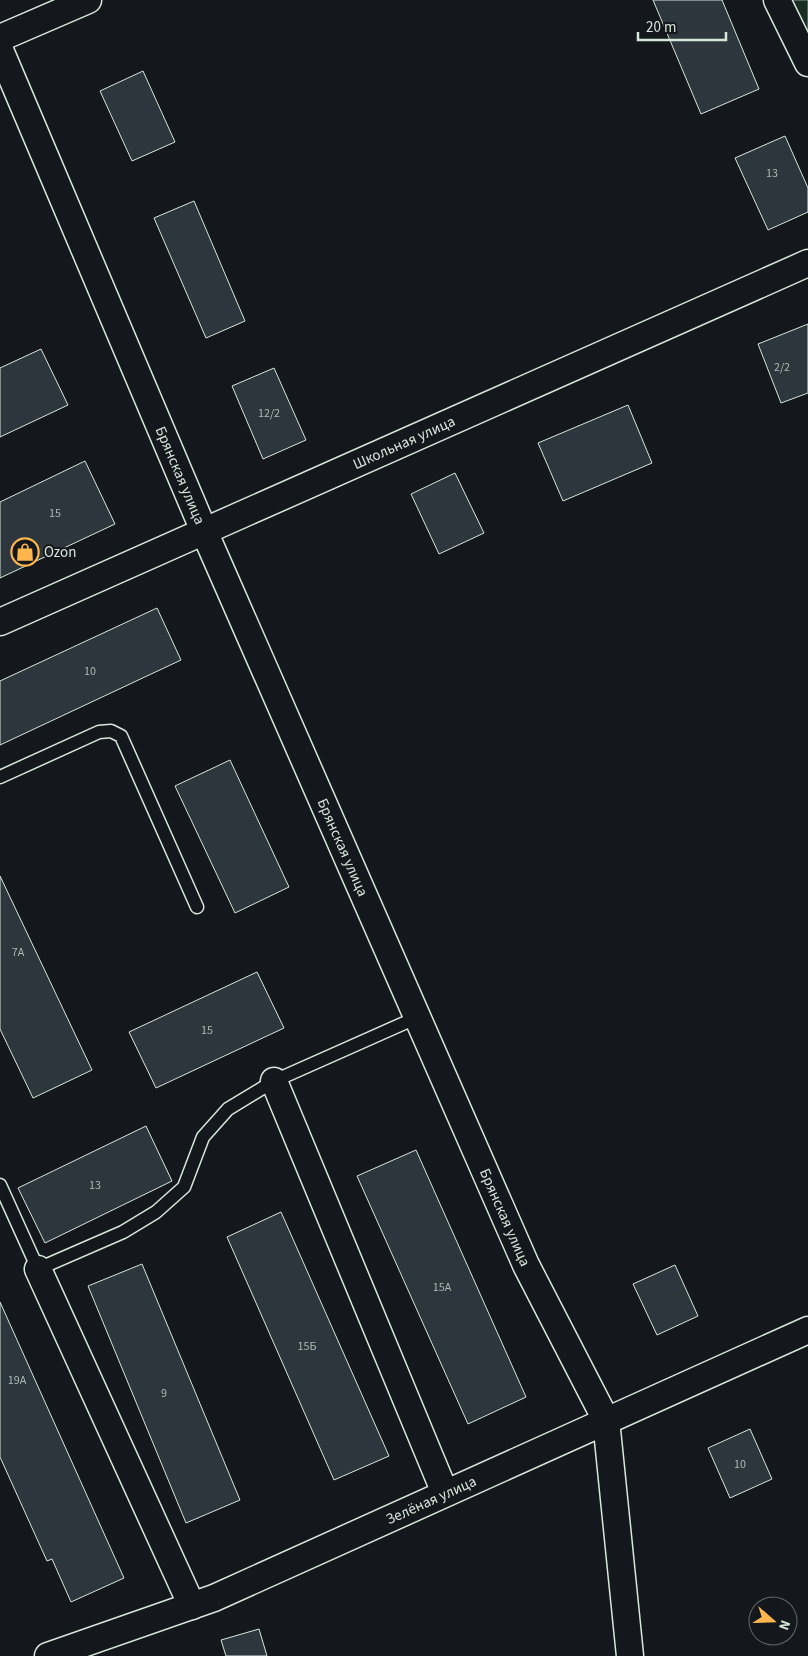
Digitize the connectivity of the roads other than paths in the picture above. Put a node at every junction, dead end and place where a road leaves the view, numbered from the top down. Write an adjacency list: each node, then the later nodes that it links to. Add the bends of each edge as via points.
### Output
1 (88, 0): 3 (street)
2 (778, 0): 5 (street)
3 (0, 38)
4 (0, 50): 7 (street, Брянская улица)
5 (808, 63)
6 (808, 263): 7 (street, Школьная улица)
7 (204, 531): 8 (street, Школьная улица); 11 (street, Брянская улица)
8 (0, 622)
9 (0, 777): 10 (lane, via 99,732 110,731 121,736)
10 (197, 908)
11 (418, 1017): 12 (lane); 16 (street, Брянская улица, via 526,1265)
12 (274, 1081): 14 (lane, via 228,1109 203,1137 184,1187 156,1212 123,1232); 17 (street)
13 (0, 1185): 14 (lane)
14 (38, 1269): 18 (street)
15 (808, 1330): 16 (street, Зелёная улица)
16 (606, 1420): 17 (street, Зелёная улица); 20 (street, Брянская улица)
17 (445, 1493): 18 (street, Зелёная улица)
18 (192, 1606): 19 (street, Зелёная улица)
19 (48, 1656)
20 (630, 1656)

